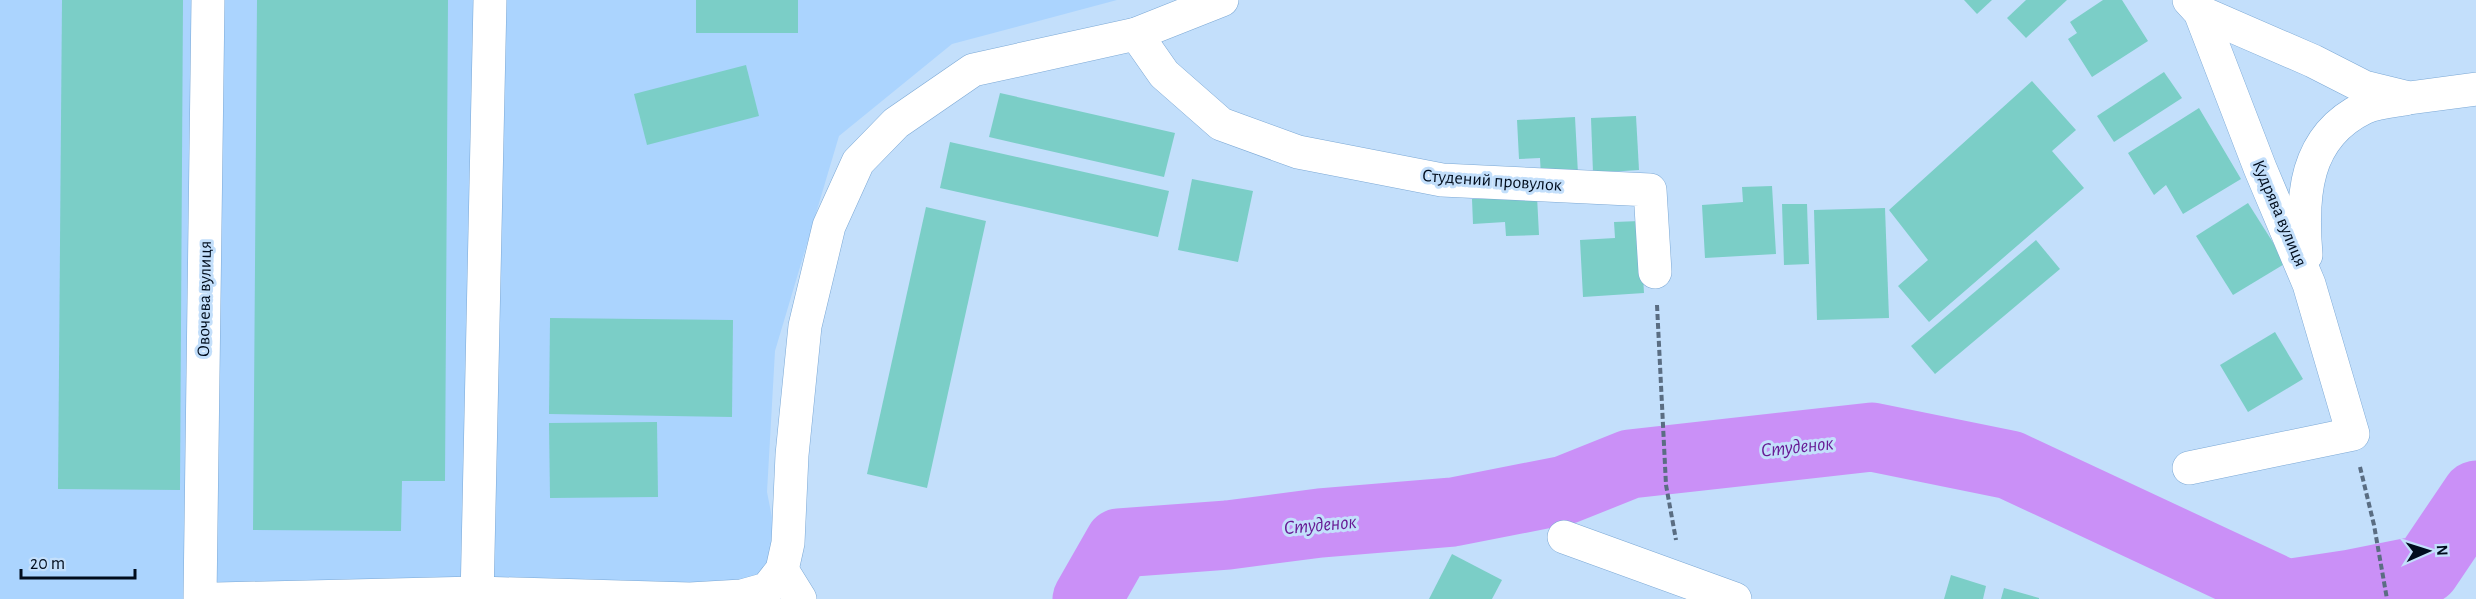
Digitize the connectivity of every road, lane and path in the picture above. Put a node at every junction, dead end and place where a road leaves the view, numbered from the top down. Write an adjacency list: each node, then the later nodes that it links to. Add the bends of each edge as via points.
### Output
1 (208, 0): 16 (street, Овочева вулиця)
2 (490, 0): 15 (street)
3 (1222, 0): 5 (street)
4 (2195, 6): 7 (street, via 2364,87); 9 (street, Кудрява вулиця)
5 (1136, 34): 8 (street, Студений провулок, via 1164,75 1221,124 1298,152 1442,180 1650,190); 13 (street, via 973,70 896,123 858,162 829,226 805,326 788,543)
6 (2476, 88): 7 (street)
7 (2409, 98): 9 (street, via 2366,107 2350,116 2329,134 2314,160 2306,186 2303,220)
8 (1655, 272): 14 (path, via 1666,485)
9 (2309, 284): 10 (street, Кудрява вулиця)
10 (2353, 434): 11 (street); 20 (path)
11 (2189, 468)
12 (1564, 537): 14 (street)
13 (782, 570): 15 (street, via 767,589 742,596); 18 (street)
14 (1682, 580): 19 (street)
15 (477, 596): 17 (street)
16 (200, 599)
17 (217, 599)
18 (800, 599)
19 (1735, 599)
20 (2386, 599)

